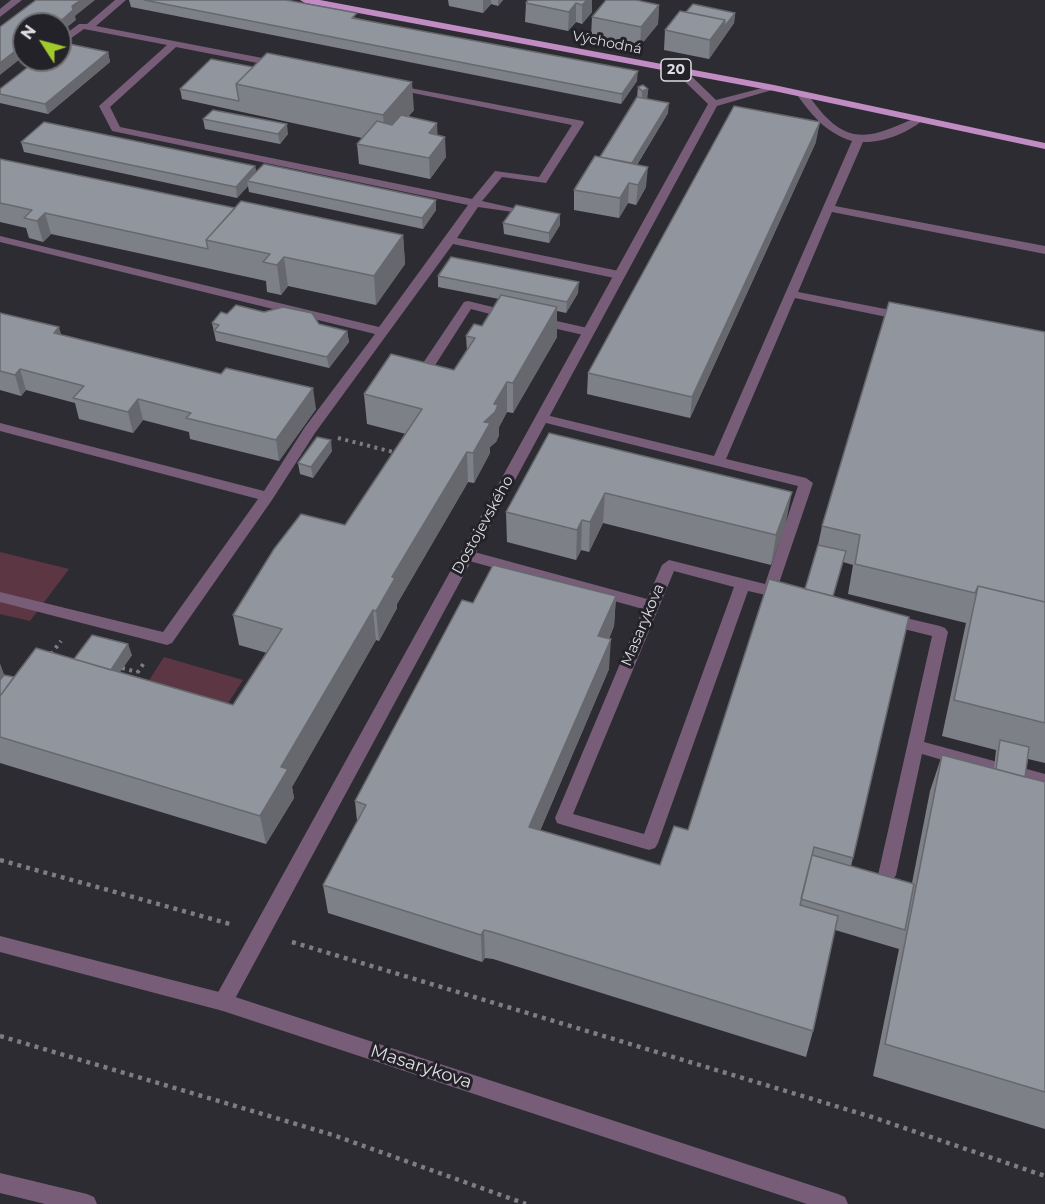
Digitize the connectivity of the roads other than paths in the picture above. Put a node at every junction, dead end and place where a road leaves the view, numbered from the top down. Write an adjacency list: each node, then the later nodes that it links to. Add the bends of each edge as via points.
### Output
1 (17, 0): 4 (street)
2 (121, 0): 5 (street)
3 (305, 0): 9 (main road, Východná / 20)
4 (0, 14)
5 (89, 27): 6 (street, via 82,26); 7 (street)
6 (72, 34)
7 (174, 44): 8 (street); 17 (street, via 104,106 116,129)
8 (290, 66)
9 (679, 70): 11 (main road, Východná / 20); 13 (street)
10 (382, 84): 17 (street, via 579,123 542,181 499,173)
11 (774, 88): 12 (main road, Východná / 20); 13 (street)
12 (802, 94): 14 (main road, Východná / 20); 15 (street, via 831,130)
13 (713, 104): 23 (street, Dostojevského)
14 (919, 119): 15 (street, via 896,134); 16 (main road, Východná / 20)
15 (858, 140): 18 (street)
16 (1045, 146)
17 (475, 203): 19 (street); 21 (street)
18 (828, 208): 22 (street); 24 (street)
19 (509, 210)
20 (0, 239): 27 (street)
21 (450, 240): 23 (street); 27 (street)
22 (1045, 250)
23 (619, 275): 26 (street, Dostojevského)
24 (791, 294): 25 (street); 31 (street)
25 (916, 319)
26 (588, 332): 28 (street, via 468,305); 29 (street, Dostojevského)
27 (384, 333): 32 (street, via 310,430)
28 (420, 378)
29 (542, 418): 31 (street); 33 (street, Dostojevského)
30 (0, 427): 32 (street)
31 (718, 462): 34 (street, Masarykova, via 806,483 776,592)
32 (267, 497): 35 (street, via 167,639)
33 (466, 555): 36 (street); 44 (street, Dostojevského)
34 (742, 585): 36 (street, Masarykova, via 669,566); 36 (street, Masarykova, via 649,843 562,818)
35 (0, 597)
36 (651, 606)
37 (875, 616): 38 (street, via 940,632)
38 (915, 746): 39 (street); 42 (street)
39 (994, 768)
40 (1023, 775): 41 (street)
41 (1045, 781)
42 (886, 875)
43 (0, 944): 44 (street, Masarykova)
44 (223, 1002): 47 (street, Masarykova)
45 (0, 1183): 46 (street)
46 (87, 1204)
47 (838, 1204)

